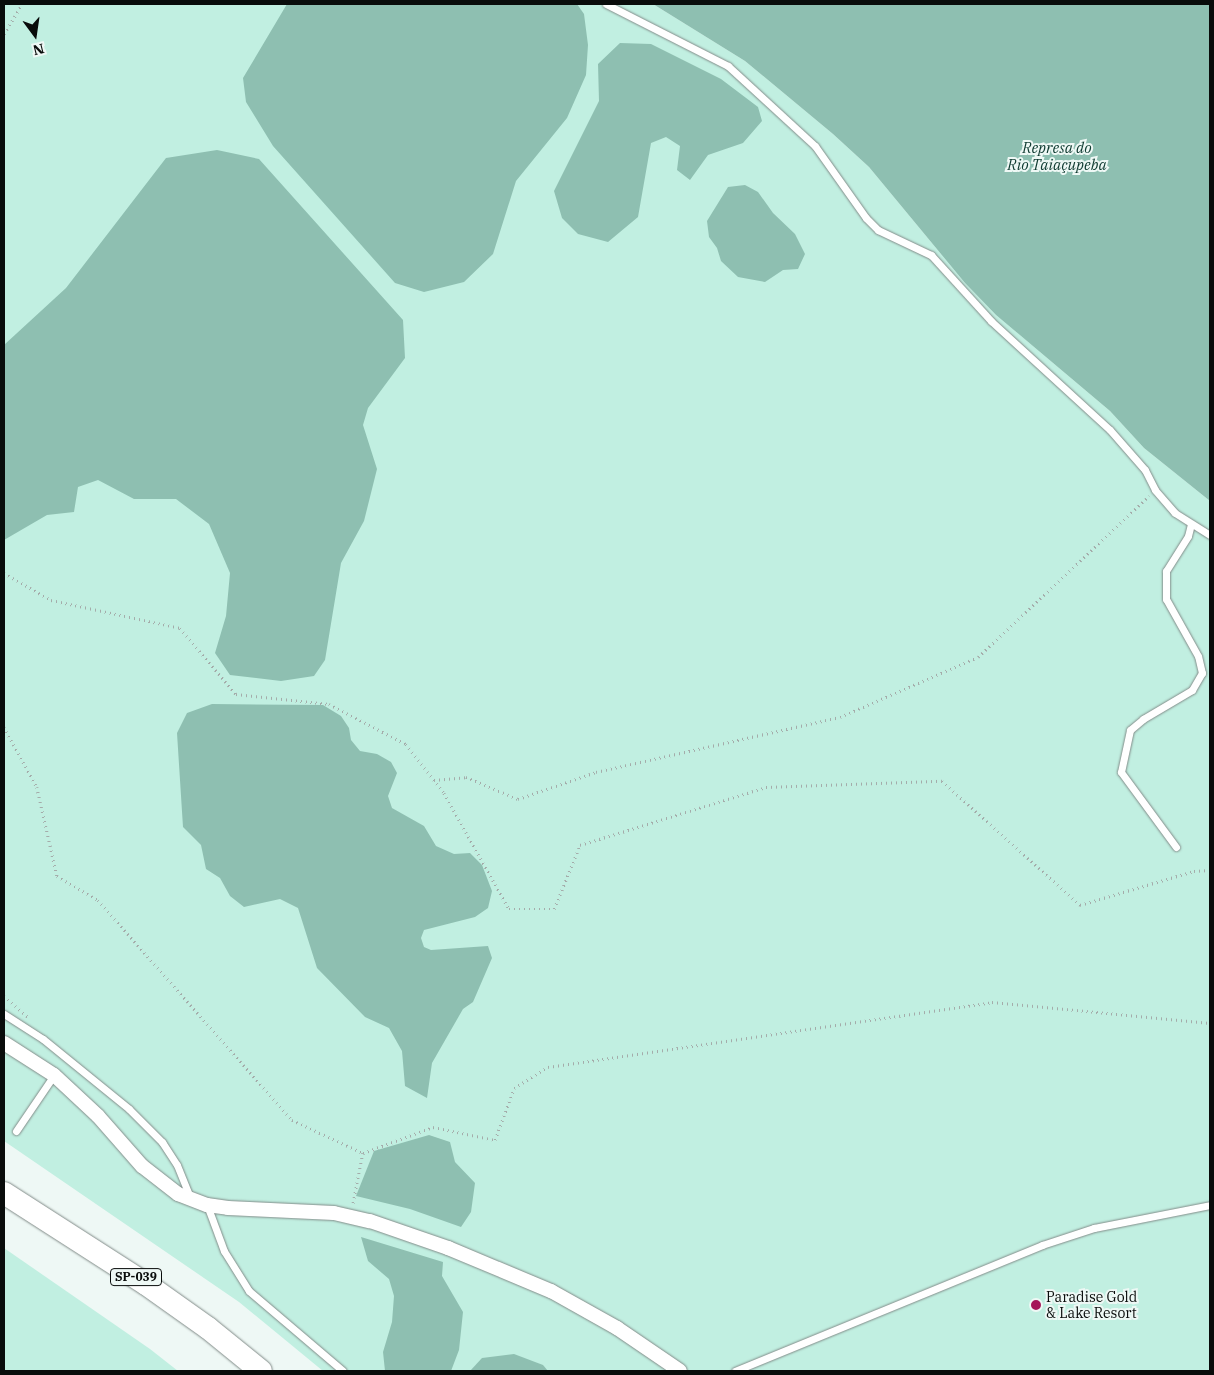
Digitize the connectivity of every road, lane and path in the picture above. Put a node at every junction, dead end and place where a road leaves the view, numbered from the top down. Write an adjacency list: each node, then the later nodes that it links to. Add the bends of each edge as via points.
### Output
1 (22, 4): 3 (path)
2 (606, 4): 4 (lane, via 728,66 816,146 866,218 878,230 931,255 991,321 1110,430 1145,470)
3 (4, 34)
4 (1155, 490): 5 (lane, via 1175,513); 9 (path, via 978,656 840,717 596,772 518,798 466,777)
5 (1191, 524): 6 (lane); 10 (lane, via 1188,536 1166,571 1166,599 1198,656 1202,673 1192,690 1130,730 1121,772)
6 (1210, 535)
7 (4, 573): 9 (path, via 51,600 180,628 236,694 329,704 406,744)
8 (4, 727): 17 (path, via 37,787 57,876 98,900 292,1120)
9 (434, 780): 11 (path, via 509,909 554,909 580,845 766,787 942,781 1080,905 1194,871)
10 (1176, 847)
11 (1210, 870)
12 (4, 1014): 19 (lane, via 50,1044 129,1109 162,1142 177,1165)
13 (1210, 1023): 17 (path, via 992,1002 548,1067 514,1088 495,1140 433,1127)
14 (4, 1043): 15 (street)
15 (54, 1075): 16 (lane); 19 (street, via 98,1116 142,1166 161,1183)
16 (16, 1131)
17 (362, 1153): 22 (path)
18 (4, 1193): 23 (main road, SP-039, via 146,1284)
19 (191, 1201): 20 (street)
20 (207, 1205): 22 (street, via 286,1208); 24 (lane, via 224,1251 249,1291)
21 (1210, 1205): 26 (lane, via 1094,1228 1042,1245)
22 (351, 1217): 25 (street, via 448,1248 528,1280 617,1328)
23 (261, 1371)
24 (343, 1371)
25 (680, 1371)
26 (735, 1371)

